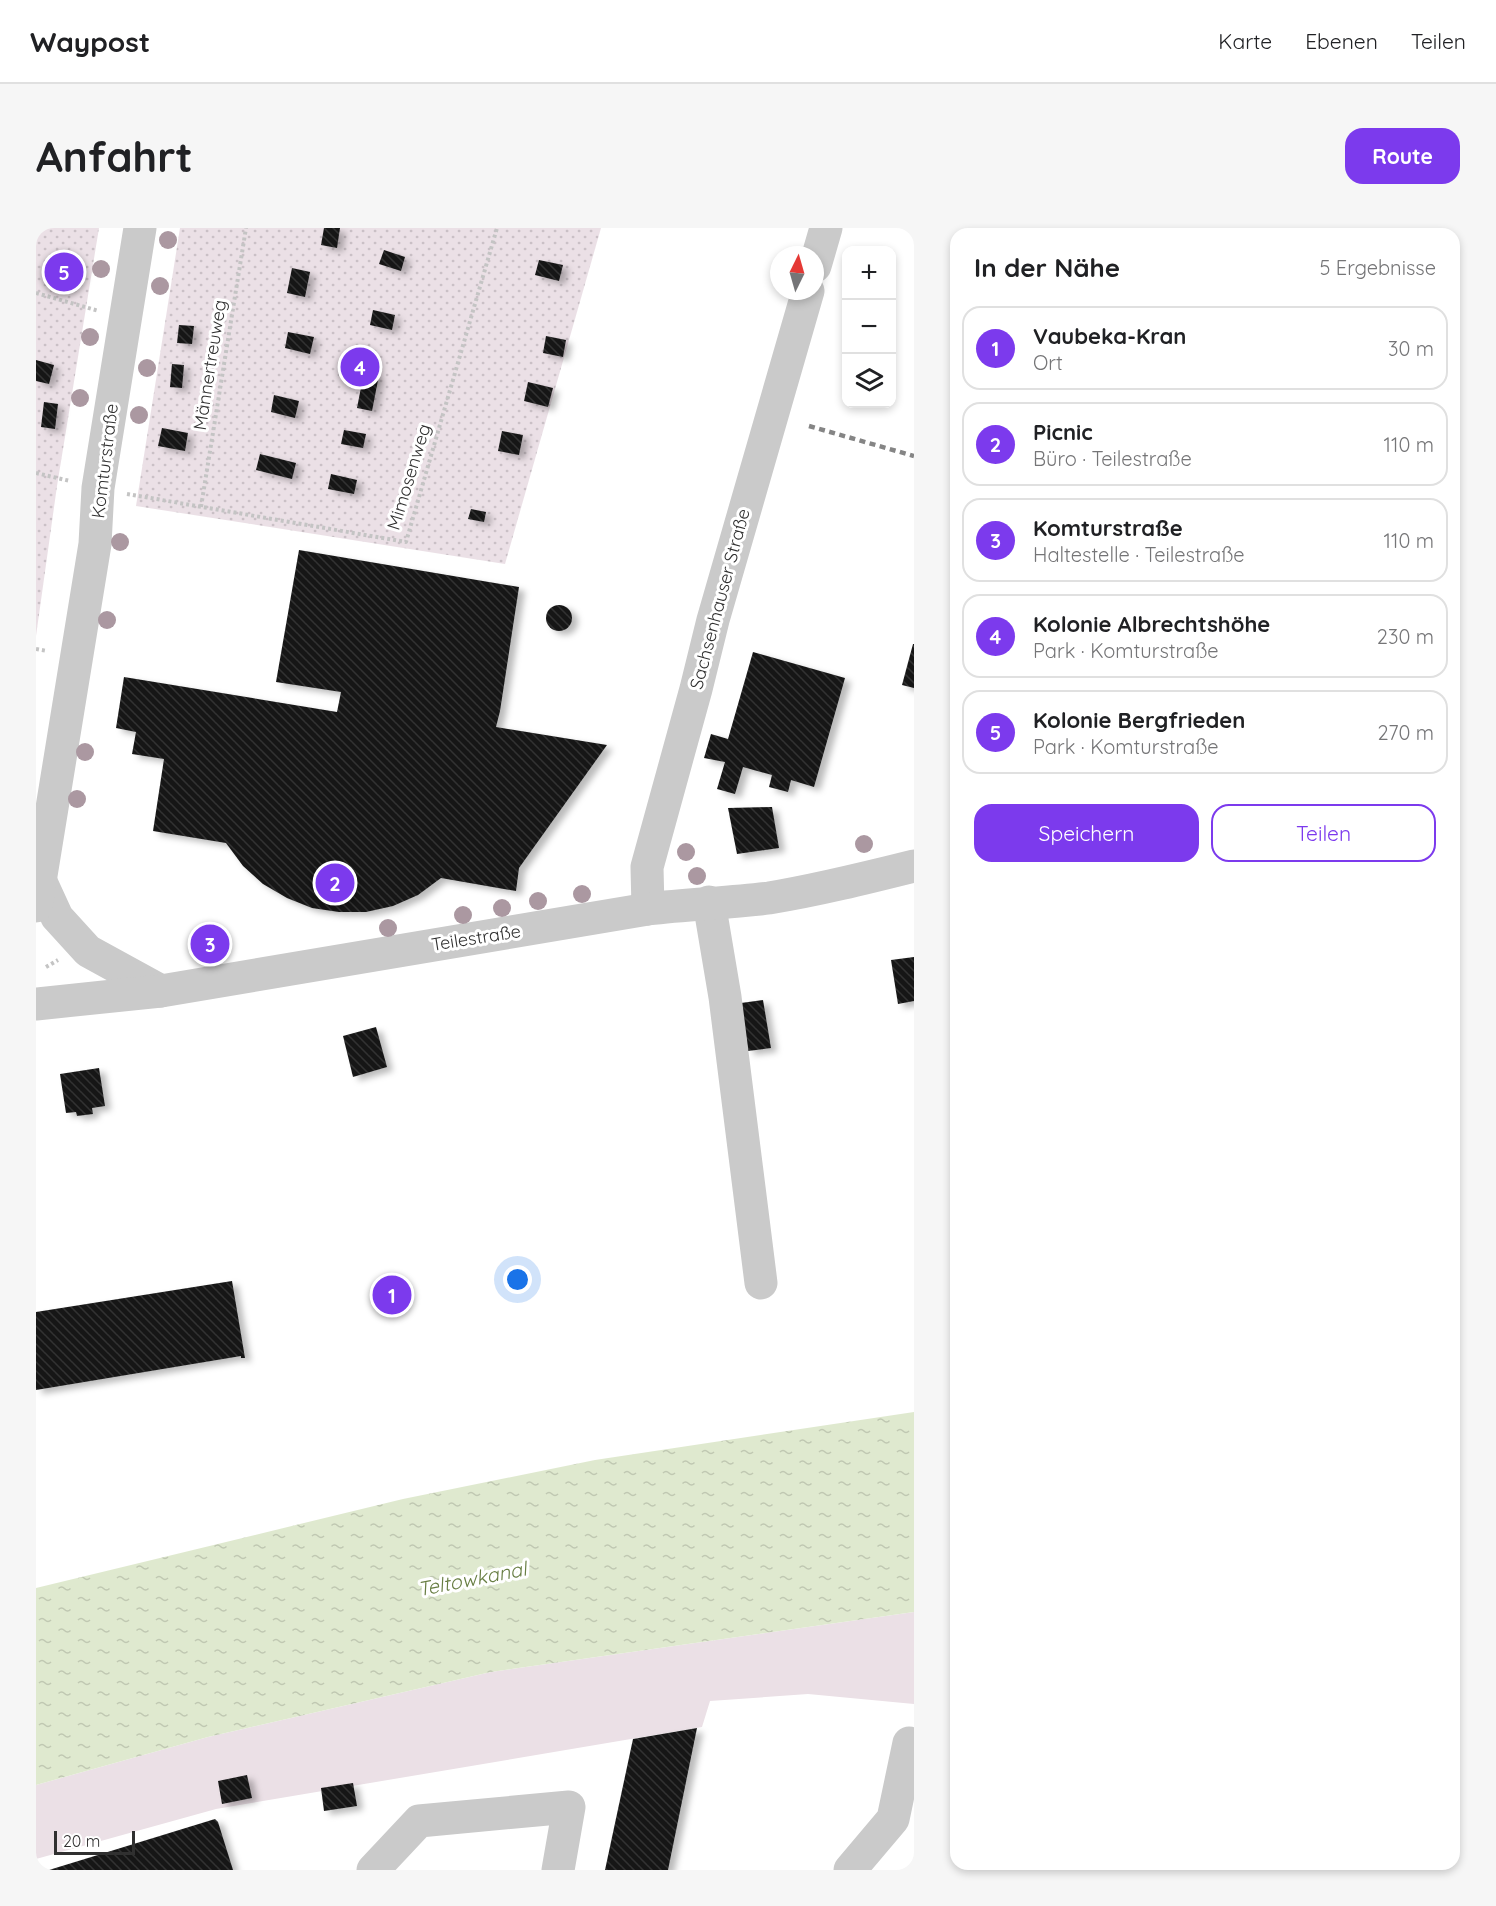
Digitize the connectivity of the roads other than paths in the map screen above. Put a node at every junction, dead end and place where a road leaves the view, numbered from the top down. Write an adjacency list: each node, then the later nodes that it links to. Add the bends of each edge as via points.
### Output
1 (140, 228): 6 (street, Komturstraße, via 98,488 95,544)
2 (826, 228): 3 (street)
3 (821, 246)
4 (805, 300): 8 (street, Sachsenhauser Straße, via 712,620 647,867)
5 (914, 866): 7 (street, Teilestraße, via 784,895)
6 (38, 893): 9 (street, via 88,951)
7 (709, 902): 8 (street, Teilestraße); 11 (street, via 725,997)
8 (648, 909): 9 (street, Teilestraße)
9 (161, 991): 10 (street, Teilestraße)
10 (36, 1004)
11 (761, 1283)
12 (909, 1743): 15 (street, via 893,1819)
13 (373, 1870): 14 (street, via 419,1821 569,1807)
14 (558, 1870)
15 (850, 1870)

